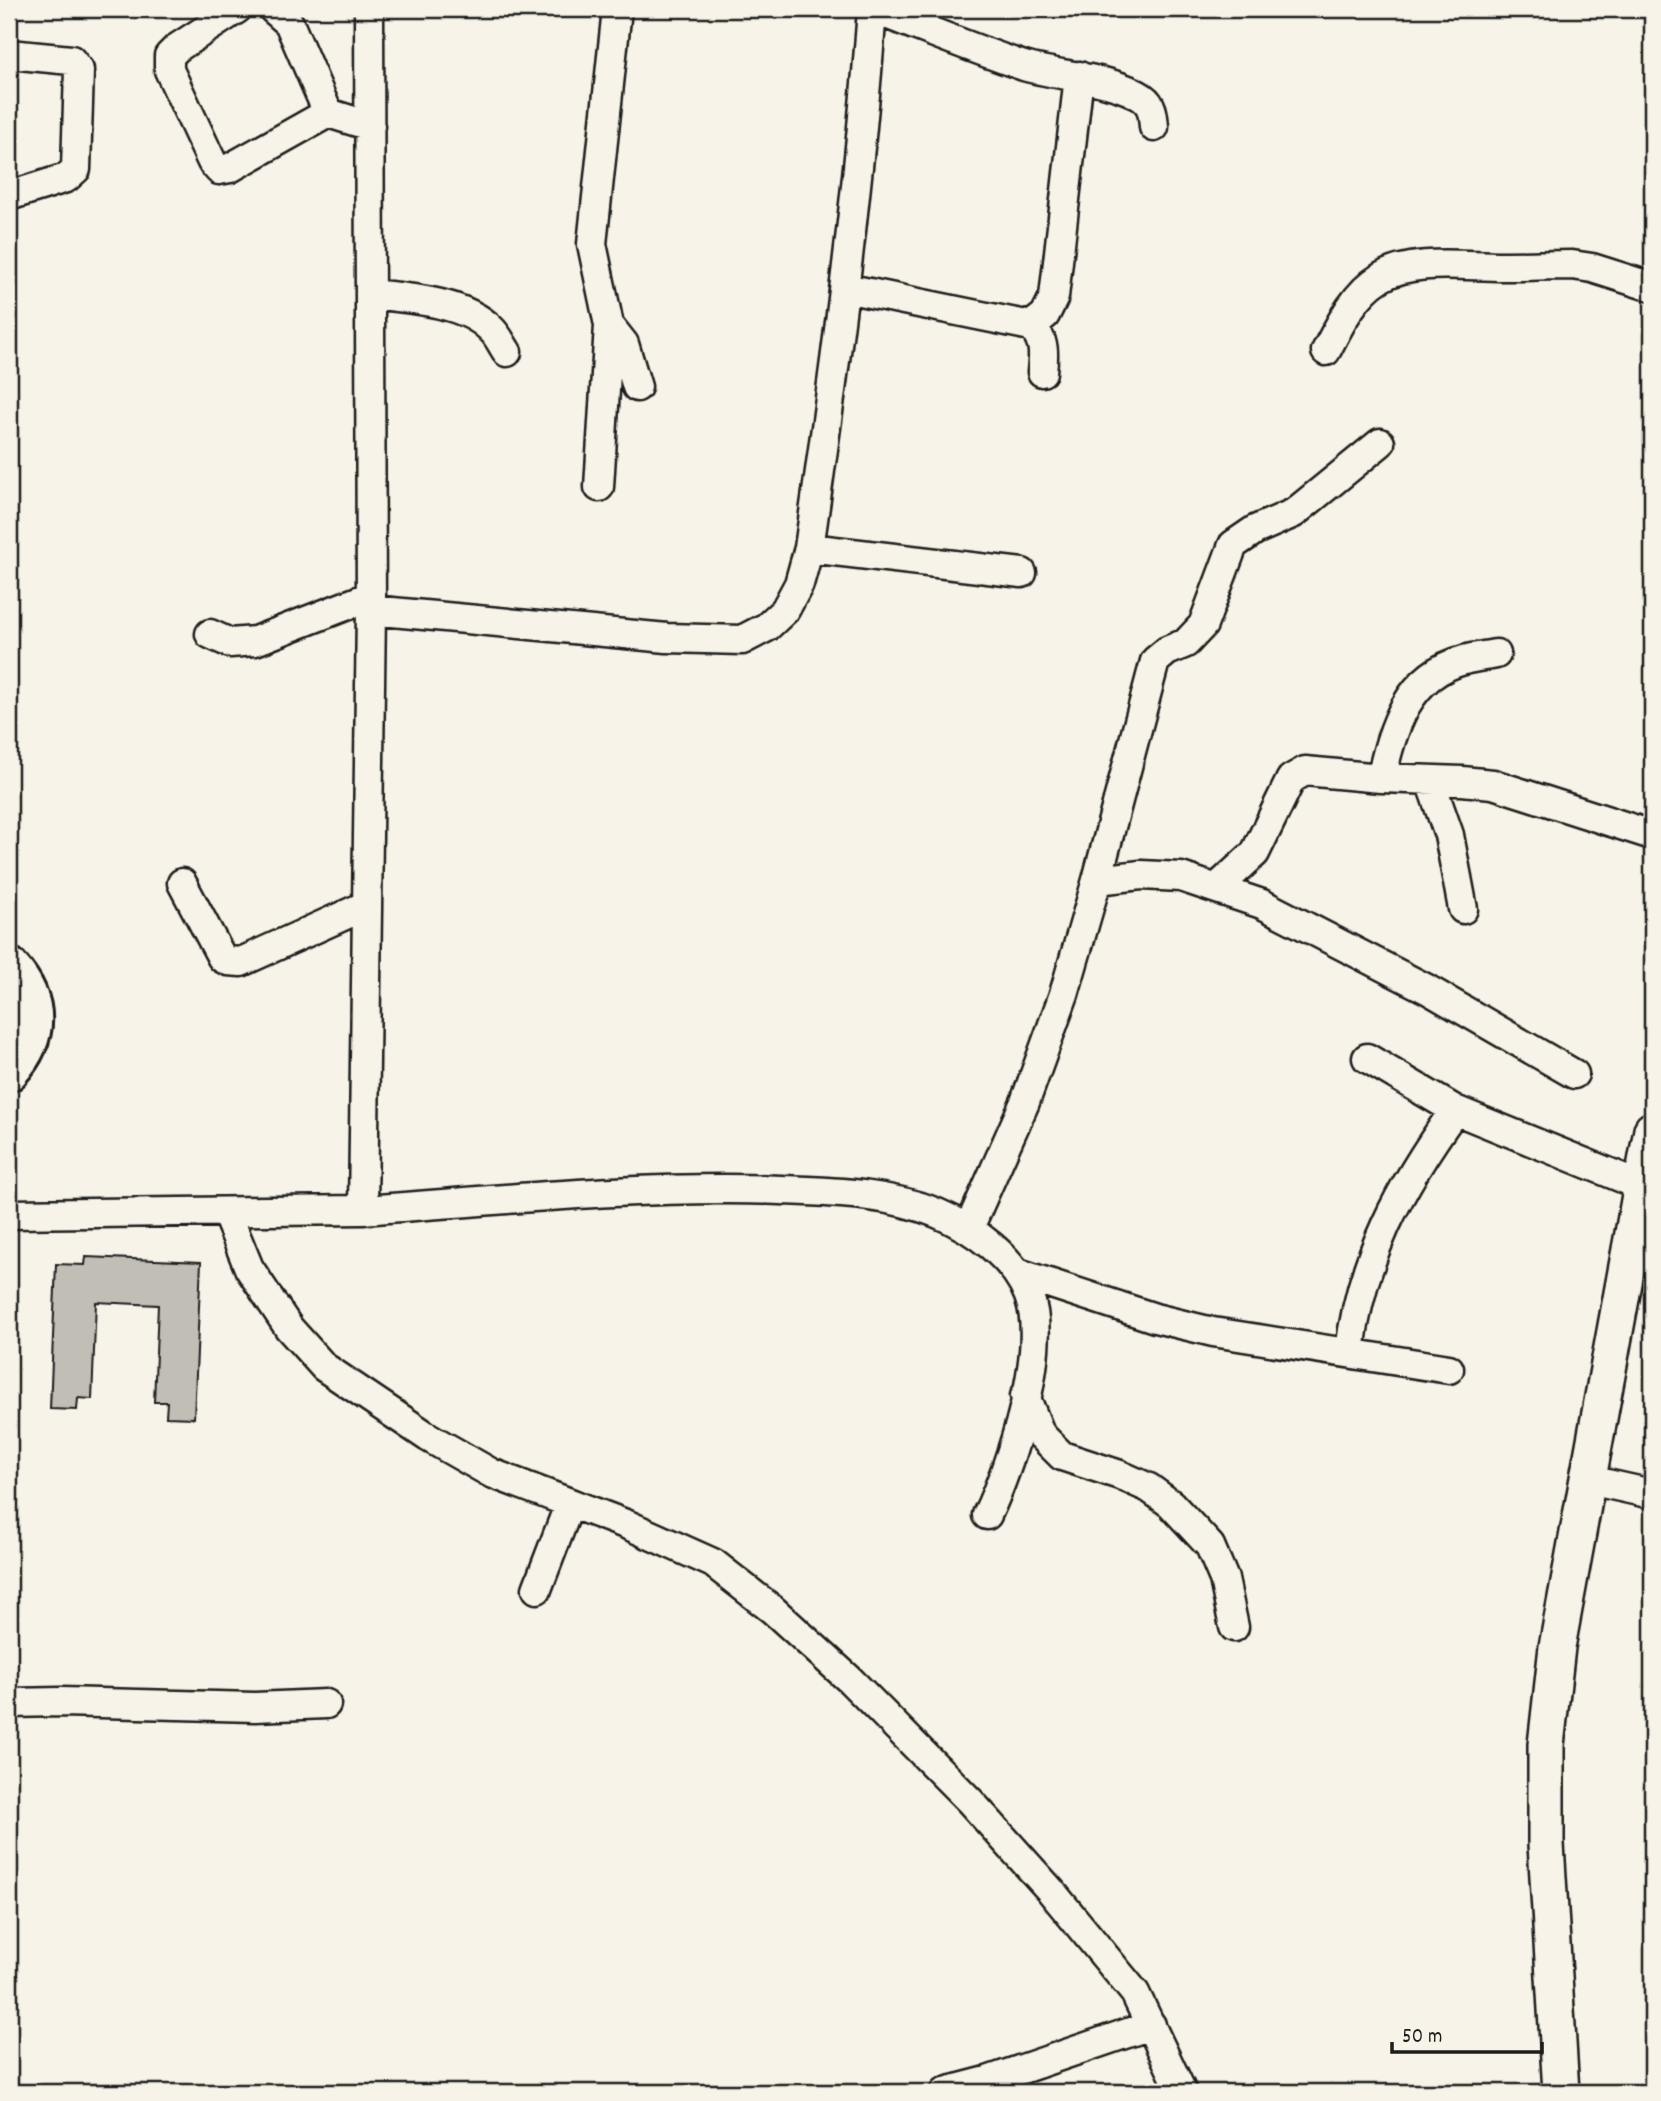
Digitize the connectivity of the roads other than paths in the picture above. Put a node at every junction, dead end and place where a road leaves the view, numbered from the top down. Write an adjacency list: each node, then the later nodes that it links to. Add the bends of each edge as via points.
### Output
1 (237, 9): 8 (street, via 169,56 169,70 219,170)
2 (273, 9): 8 (street, via 289,23)
3 (369, 9): 9 (street)
4 (618, 9): 15 (street, via 592,244)
5 (872, 9): 7 (street, via 1026,66); 13 (street)
6 (9, 54): 11 (street, via 71,60 79,70 76,169 66,178)
7 (1079, 76): 10 (street, via 1144,99); 16 (street, via 1054,298 1045,315)
8 (328, 113): 9 (street)
9 (370, 127): 14 (street)
10 (1154, 127)
11 (9, 196)
12 (1652, 287): 17 (street, via 1572,265 1407,268 1380,278 1360,296)
13 (845, 288): 16 (street); 23 (street)
14 (370, 294): 18 (street, via 446,305 482,321); 25 (street)
15 (610, 325): 20 (street, via 624,344); 22 (street)
16 (1031, 326): 19 (street, via 1044,347)
17 (1325, 351)
18 (507, 352)
19 (1042, 372)
20 (637, 387)
21 (1380, 443): 31 (street, via 1294,513 1233,545 1203,625 1186,643 1167,650 1156,662)
22 (599, 487)
23 (809, 548): 24 (street); 25 (street, via 799,584 785,610 767,627 742,640 667,638)
24 (1022, 573)
25 (371, 603): 26 (street, via 255,641 230,643); 34 (street)
26 (210, 634)
27 (1496, 654): 28 (street, via 1446,666 1422,683 1395,726)
28 (1381, 778): 29 (street); 33 (street, via 1305,771 1290,779 1255,853)
29 (1430, 781): 30 (street, via 1493,784); 35 (street, via 1449,835)
30 (1652, 835)
31 (1097, 880): 33 (street, via 1181,877); 46 (street, via 1064,994 1025,1102)
32 (181, 883): 34 (street, via 222,958 228,961 241,962)
33 (1218, 887): 39 (street, via 1312,928)
34 (367, 905): 43 (street)
35 (1464, 909)
36 (9, 967): 38 (highway, via 23,982 32,1006 32,1032 22,1056)
37 (1367, 1058): 40 (street)
38 (9, 1071)
39 (1574, 1074)
40 (1455, 1110): 42 (street); 48 (street, via 1422,1156 1376,1244 1353,1321)
41 (1652, 1130): 42 (main road)
42 (1644, 1203): 51 (main road)
43 (363, 1210): 44 (street); 46 (street, via 582,1193 730,1188 849,1193 936,1212)
44 (226, 1212): 45 (street); 53 (street, via 249,1268 289,1328 324,1367 491,1473)
45 (9, 1214)
46 (969, 1228): 47 (street)
47 (1018, 1273): 48 (street, via 1213,1332); 50 (street, via 1035,1315 1037,1340)
48 (1350, 1352): 49 (street)
49 (1449, 1369)
50 (1025, 1396): 54 (street, via 1003,1482); 56 (street, via 1041,1435 1062,1456 1149,1488 1171,1504 1210,1546 1224,1579)
51 (1589, 1480): 52 (street); 62 (main road, via 1557,1647 1546,1745 1546,1844)
52 (1652, 1494)
53 (570, 1503): 55 (street); 59 (street, via 713,1563 773,1610 970,1801 1135,1993)
54 (987, 1515)
55 (537, 1589)
56 (1234, 1627)
57 (9, 1703): 58 (street)
58 (326, 1704)
59 (1151, 2025): 60 (street); 61 (street)
60 (944, 2092)
61 (1182, 2092)
62 (1561, 2092)

